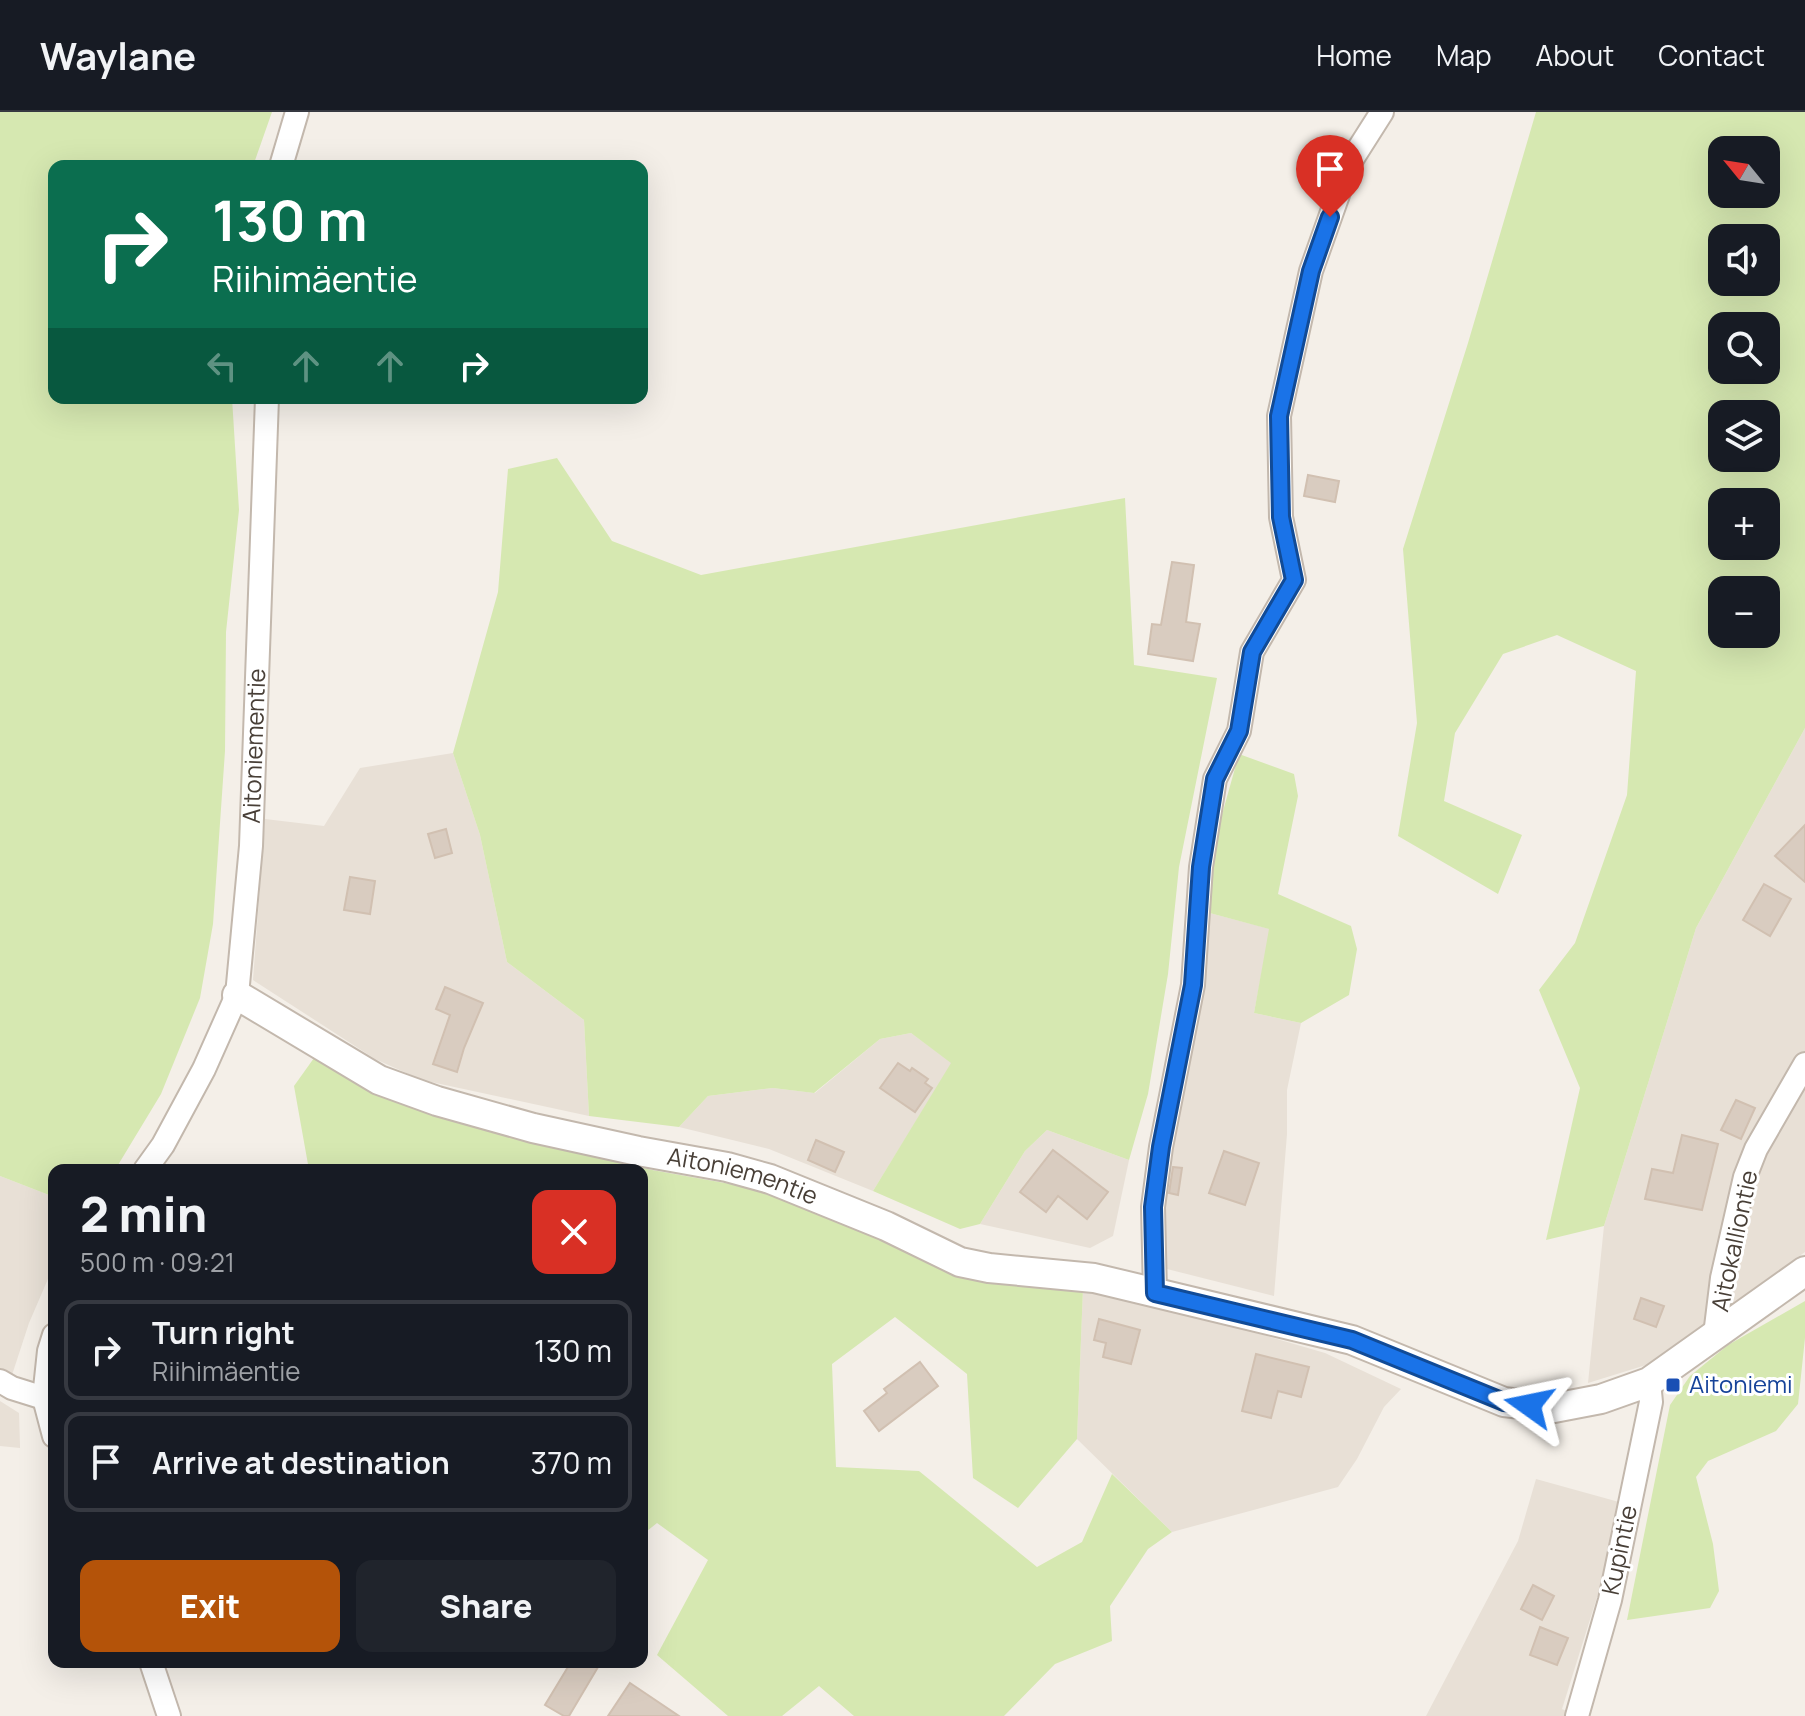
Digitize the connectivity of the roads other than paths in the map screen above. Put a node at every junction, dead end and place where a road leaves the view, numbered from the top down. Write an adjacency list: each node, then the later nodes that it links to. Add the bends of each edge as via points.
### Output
1 (297, 112): 3 (street)
2 (1382, 112): 9 (street, via 1349,164 1311,271 1279,416 1281,517 1294,580 1252,652 1239,731 1215,779 1201,867 1193,985 1153,1207)
3 (283, 160)
4 (267, 404): 5 (street, Aitoniementie, via 251,846)
5 (237, 995): 7 (street, via 204,1069); 9 (street, Aitoniementie, via 379,1080 437,1101 533,1128 770,1179 960,1262 1094,1278)
6 (1805, 1064): 10 (street, Aitokalliontie, via 1745,1177)
7 (149, 1164)
8 (1805, 1271): 10 (street, Aitoniementie)
9 (1155, 1293): 13 (street, Aitoniementie, via 1352,1340 1504,1402 1554,1408)
10 (1715, 1335): 13 (street, Aitoniementie)
11 (48, 1360): 14 (street)
12 (0, 1381): 14 (street)
13 (1649, 1382): 18 (street, Kupintie, via 1651,1402 1610,1600)
14 (44, 1398): 15 (street)
15 (48, 1413)
16 (153, 1668): 17 (street)
17 (169, 1716)
18 (1577, 1716)

